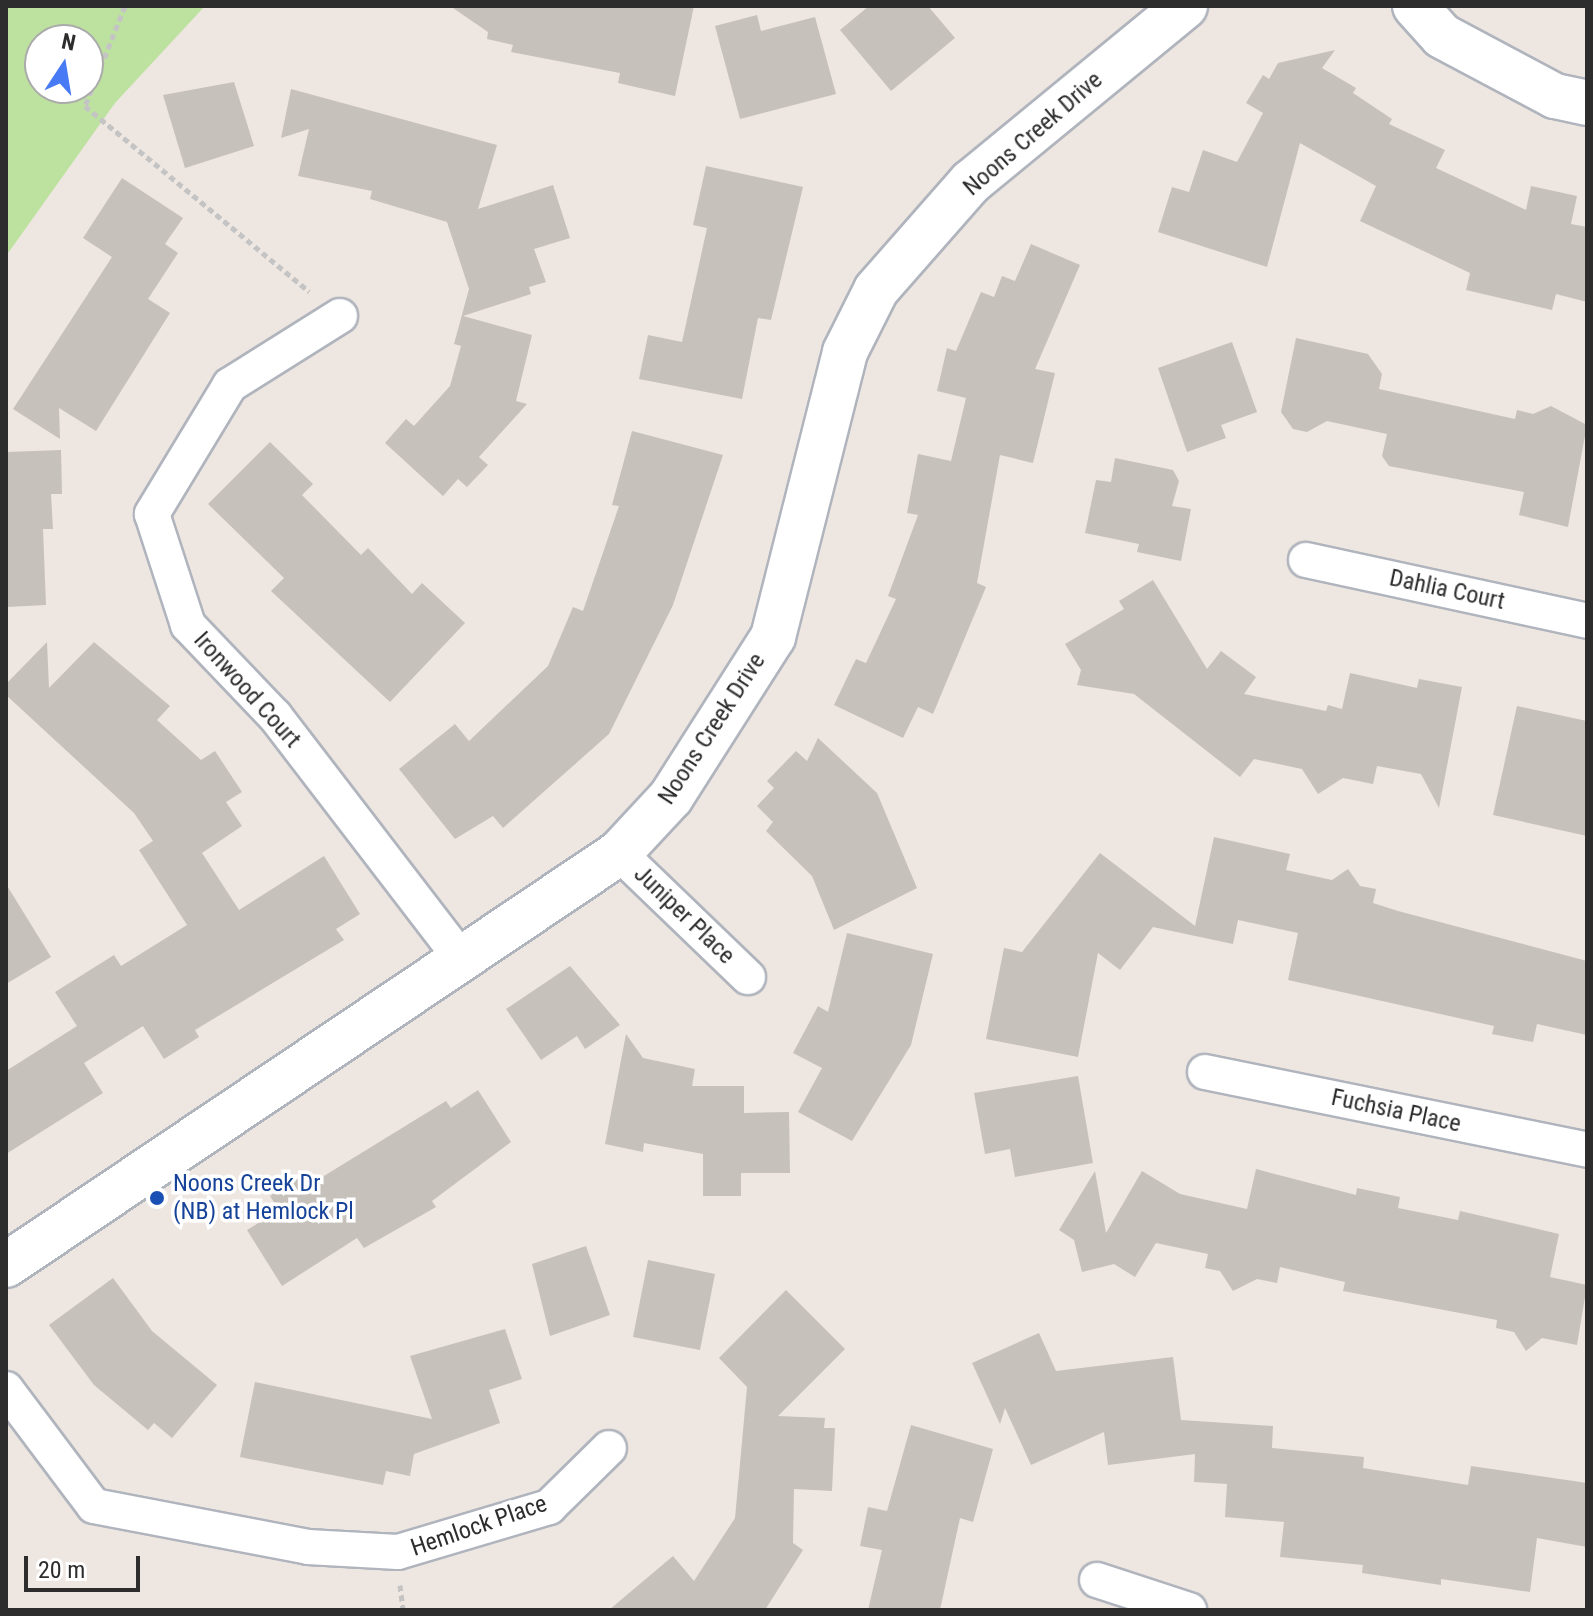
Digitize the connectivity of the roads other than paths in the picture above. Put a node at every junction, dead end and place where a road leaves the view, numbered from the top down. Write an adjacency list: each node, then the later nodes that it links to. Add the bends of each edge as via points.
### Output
1 (1185, 6): 7 (street, Noons Creek Drive, via 971,182 876,290 845,352 773,637 671,797)
2 (1415, 6): 3 (street, via 1442,36 1555,96)
3 (1587, 103)
4 (340, 316): 8 (street, Ironwood Court, via 230,385 152,514 188,625 275,716)
5 (1306, 560): 6 (street, Dahlia Court)
6 (1587, 621)
7 (619, 853): 8 (street, Noons Creek Drive); 9 (street, Juniper Place)
8 (459, 956): 12 (street, Noons Creek Drive)
9 (748, 977)
10 (1205, 1072): 11 (street, Fuchsia Place)
11 (1587, 1150)
12 (6, 1265)
13 (6, 1389): 14 (street, Hemlock Place, via 94,1506 308,1547 398,1552 549,1507)
14 (609, 1448)
15 (1097, 1580): 16 (street)
16 (1189, 1610)

